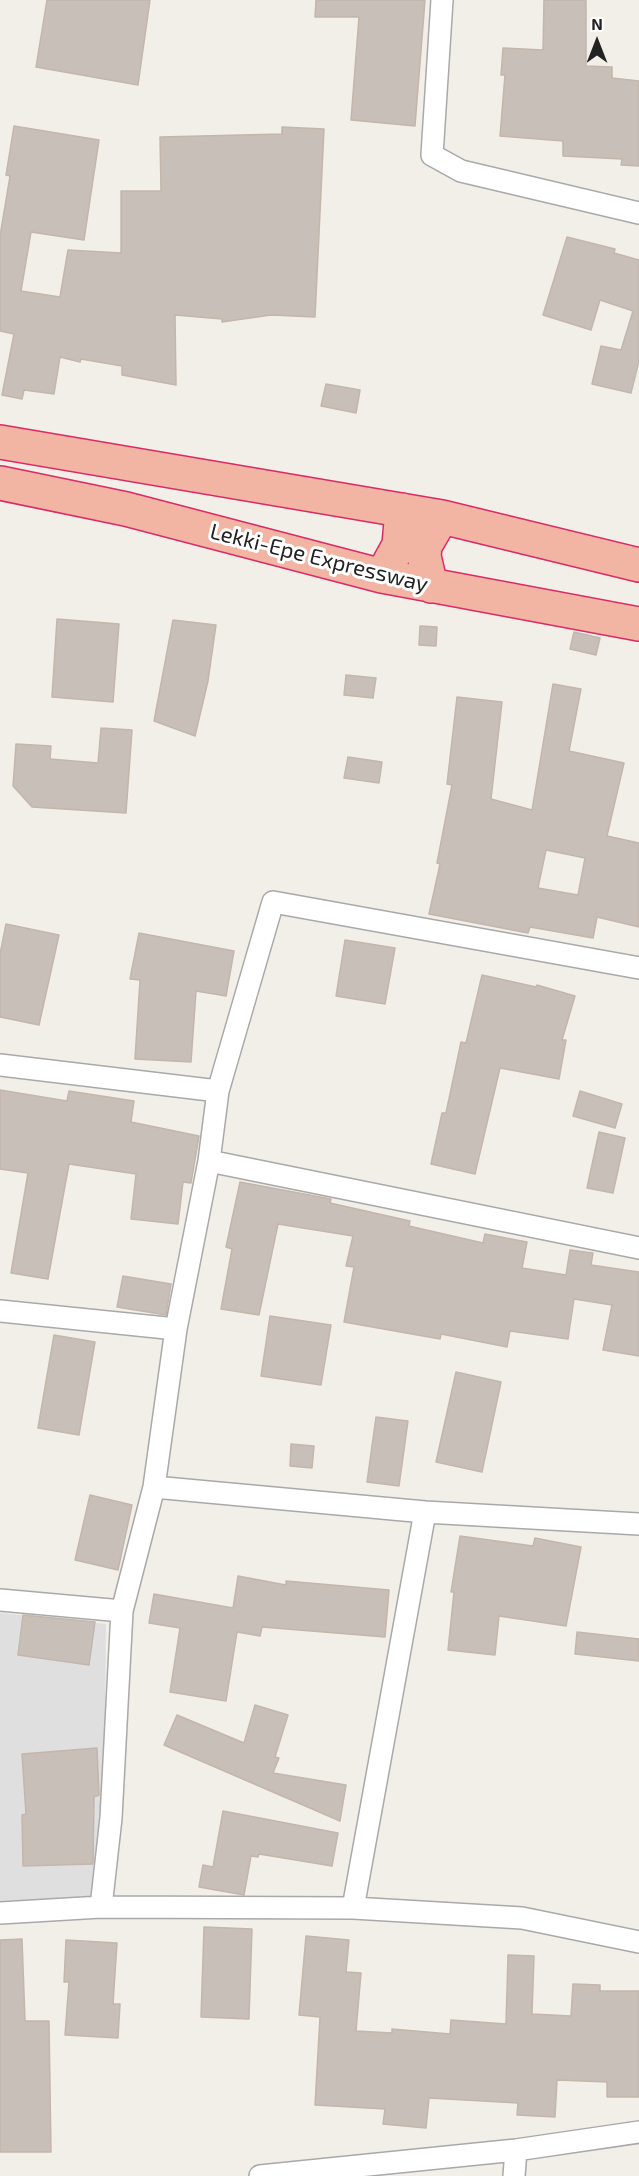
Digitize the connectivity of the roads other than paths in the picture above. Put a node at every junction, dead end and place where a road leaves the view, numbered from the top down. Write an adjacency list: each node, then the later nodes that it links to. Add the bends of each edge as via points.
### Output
1 (442, 0): 2 (street, via 432,155 461,171)
2 (639, 213)
3 (0, 442): 5 (highway)
4 (0, 483): 8 (highway, Lekki-Epe Expressway, via 126,509)
5 (402, 510): 6 (highway); 8 (highway, via 399,545)
6 (442, 517): 7 (highway); 9 (highway, via 425,546)
7 (639, 565)
8 (382, 576): 9 (highway, Lekki-Epe Expressway)
9 (431, 586): 10 (highway, Lekki-Epe Expressway)
10 (639, 624)
11 (639, 968): 13 (street, via 273,902)
12 (0, 1065): 13 (street)
13 (218, 1091): 14 (street)
14 (209, 1161): 15 (street); 17 (street)
15 (639, 1248)
16 (0, 1311): 17 (street)
17 (176, 1329): 18 (street)
18 (154, 1487): 19 (street); 22 (street)
19 (425, 1512): 20 (street); 24 (street)
20 (639, 1524)
21 (0, 1600): 22 (street)
22 (122, 1611): 23 (street, via 111,1818)
23 (101, 1906): 24 (street); 25 (street)
24 (353, 1908): 26 (street, via 522,1918)
25 (0, 1913)
26 (639, 1942)
27 (639, 2132): 28 (street)
28 (516, 2150): 29 (street); 30 (street)
29 (260, 2176)
30 (514, 2176)

